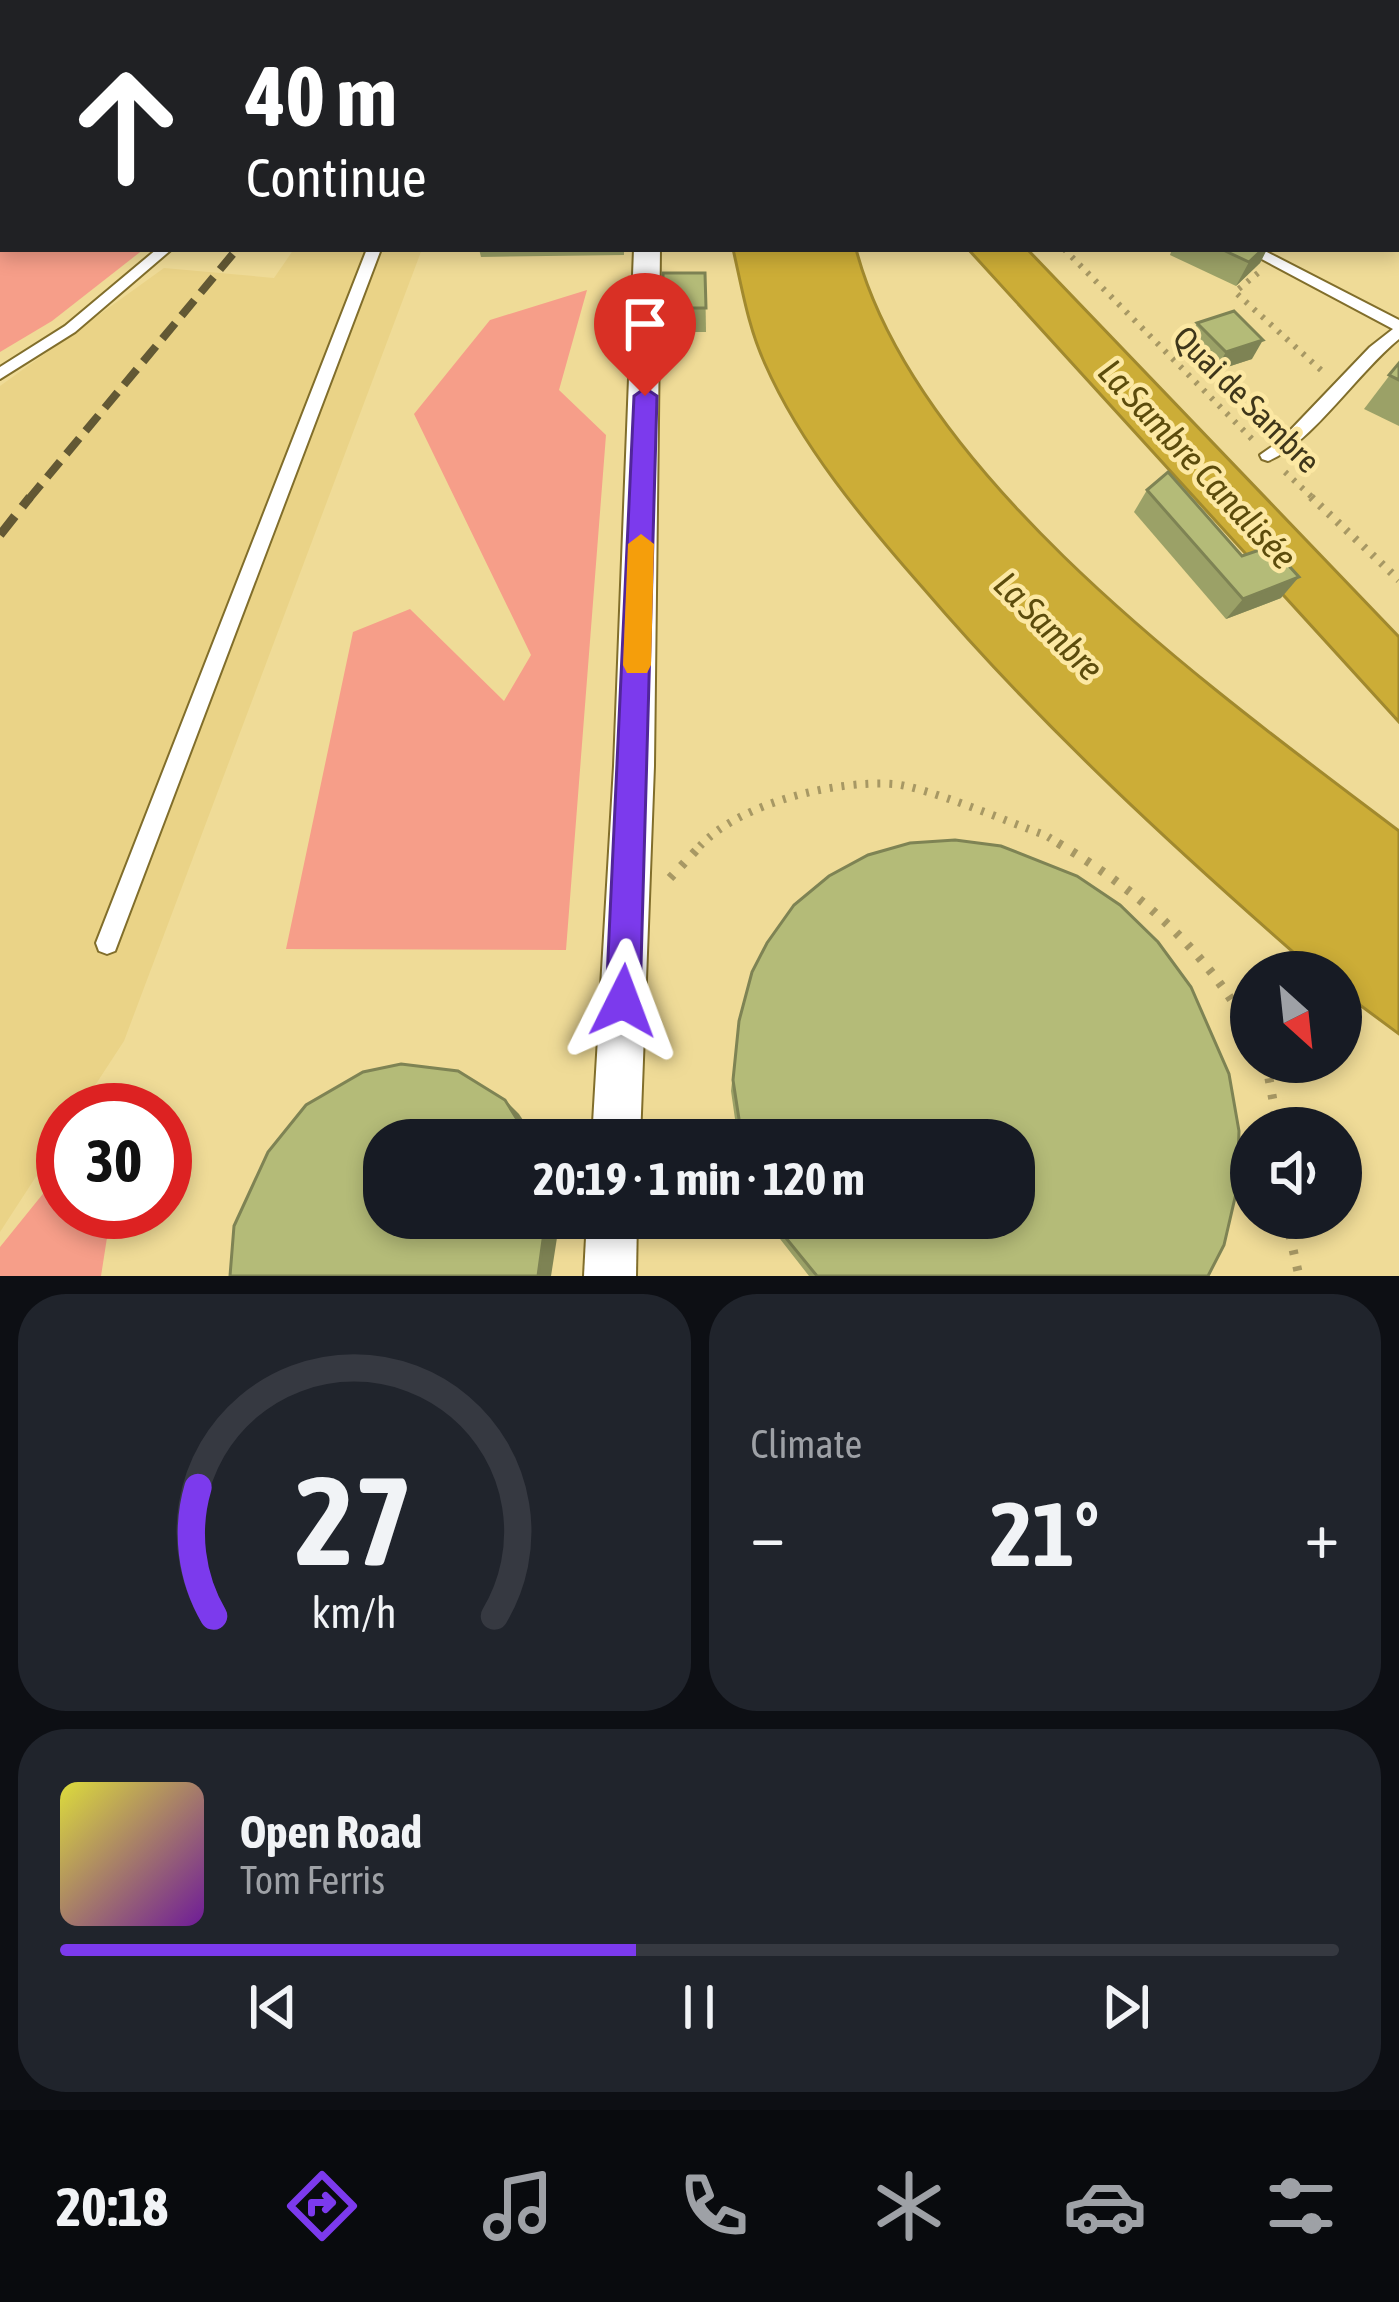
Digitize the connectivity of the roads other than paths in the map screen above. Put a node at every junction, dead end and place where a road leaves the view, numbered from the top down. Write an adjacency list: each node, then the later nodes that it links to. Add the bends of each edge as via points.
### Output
1 (161, 252): 6 (lane, via 70,329)
2 (373, 252): 8 (lane)
3 (647, 252): 9 (street)
4 (1256, 252): 5 (lane)
5 (1399, 329): 7 (lane)
6 (0, 374)
7 (1268, 455)
8 (107, 943)
9 (617, 1119)
10 (611, 1239): 11 (street)
11 (610, 1276)

